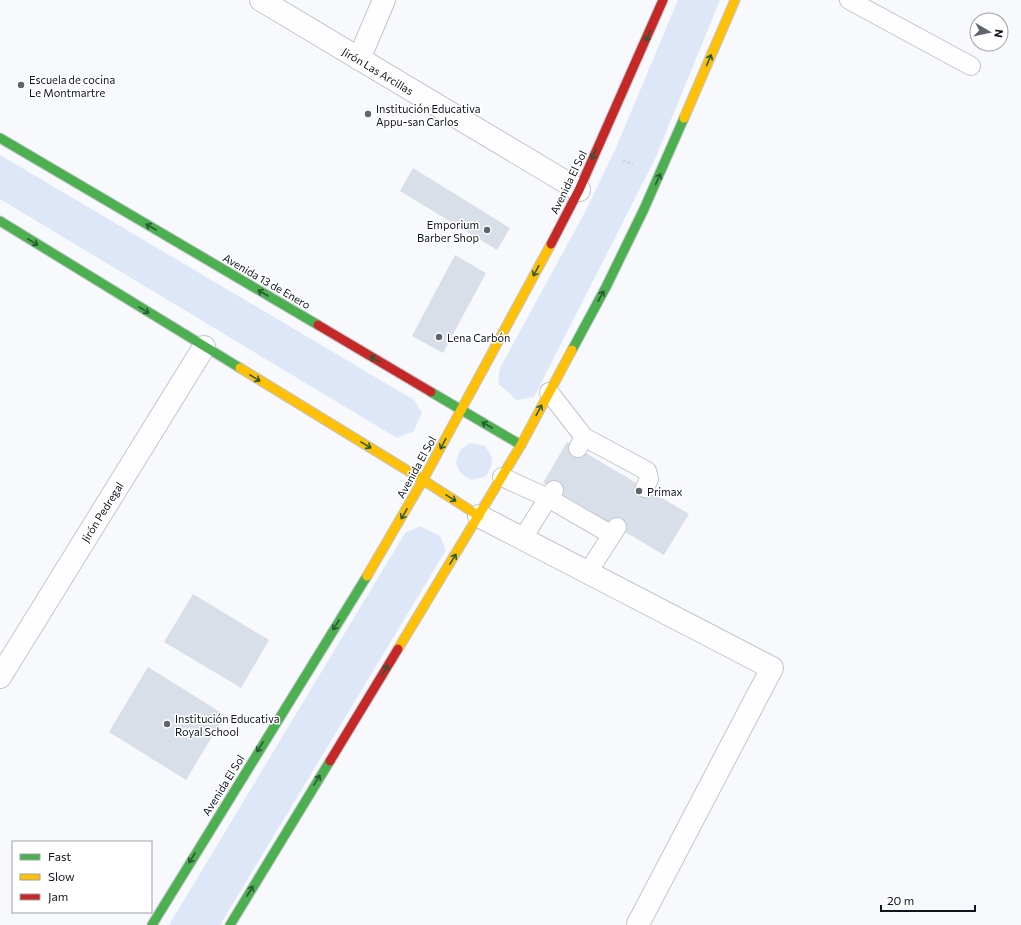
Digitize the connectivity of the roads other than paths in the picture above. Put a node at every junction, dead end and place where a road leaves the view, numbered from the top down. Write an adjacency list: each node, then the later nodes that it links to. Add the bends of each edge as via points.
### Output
1 (261, 0): 6 (street, Jirón Las Arcillas)
2 (384, 0): 6 (street)
3 (663, 0): 9 (main road, Avenida El Sol, one-way to 9)
4 (734, 0): 12 (main road, one-way to 4, via 606,287 658,178)
5 (849, 0): 7 (lane)
6 (359, 59): 9 (street, Jirón Las Arcillas)
7 (971, 66)
8 (0, 138): 13 (main road, Avenida 13 de Enero, one-way to 8)
9 (579, 190): 13 (main road, Avenida El Sol, one-way to 13)
10 (0, 222): 11 (main road, one-way to 11)
11 (204, 347): 16 (main road, one-way to 16); 22 (street, Jirón Pedregal)
12 (549, 392): 14 (main road, one-way to 12); 17 (lane, via 581,443 646,471 649,479)
13 (461, 410): 14 (main road, Avenida 13 de Enero, one-way to 13); 16 (main road, Avenida El Sol, one-way to 16)
14 (521, 445): 15 (main road)
15 (502, 478): 18 (lane); 19 (main road)
16 (423, 480): 19 (main road, one-way to 19); 24 (main road, Avenida El Sol, one-way to 24, via 375,563)
17 (645, 488)
18 (551, 494): 20 (lane); 21 (lane, via 615,531)
19 (479, 516): 20 (street); 25 (main road, one-way to 19)
20 (523, 538): 21 (street)
21 (588, 572): 23 (street, via 772,668)
22 (0, 677)
23 (638, 924)
24 (152, 925)
25 (230, 925)

